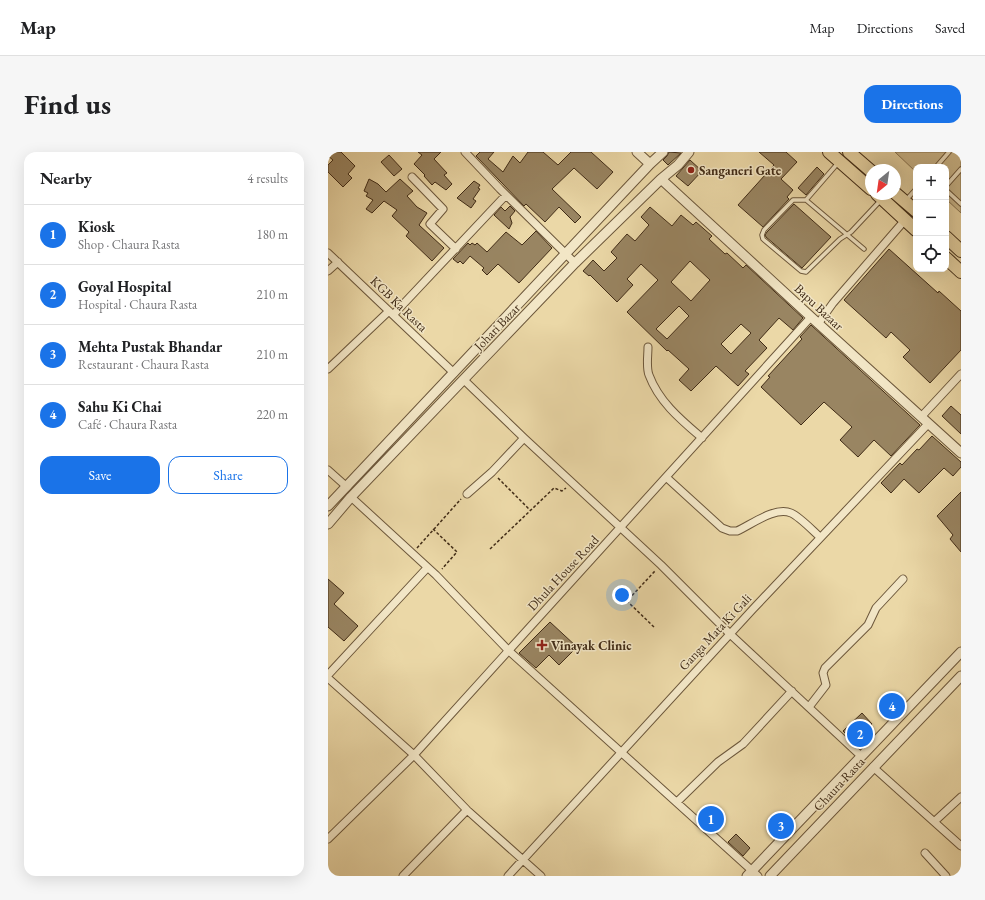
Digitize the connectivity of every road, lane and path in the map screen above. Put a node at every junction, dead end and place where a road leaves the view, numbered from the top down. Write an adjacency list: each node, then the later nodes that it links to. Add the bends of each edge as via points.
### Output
1 (465, 152): 19 (street)
2 (663, 152): 9 (street, Johari Bazar)
3 (689, 152): 14 (street, Johari Bazar)
4 (829, 152): 8 (highway)
5 (850, 152): 11 (highway)
6 (949, 152): 10 (lane)
7 (642, 154): 9 (street)
8 (840, 161): 16 (highway); 21 (lane)
9 (650, 164): 35 (street, Johari Bazar)
10 (939, 164)
11 (865, 166)
12 (961, 169): 15 (lane)
13 (412, 177): 32 (street, via 443,209 430,224)
14 (662, 179): 38 (street, Johari Bazar); 44 (street, Bapu Bazaar)
15 (949, 183)
16 (865, 184)
17 (913, 192): 24 (lane)
18 (949, 193): 25 (lane)
19 (506, 195): 32 (street); 35 (street)
20 (901, 198): 24 (highway)
21 (806, 200): 29 (lane); 29 (lane, via 793,200 764,230 763,239 801,271 806,272)
22 (876, 200): 29 (lane)
23 (883, 200): 27 (highway)
24 (905, 201): 26 (highway)
25 (961, 204)
26 (913, 208)
27 (905, 220): 28 (highway); 44 (street, Dhula House Road, via 833,303)
28 (913, 227)
29 (847, 235): 31 (lane)
30 (949, 240): 33 (highway)
31 (864, 248)
32 (456, 249): 43 (street)
33 (961, 250)
34 (328, 253): 37 (street, KGB Ka Rasta)
35 (566, 254): 38 (street); 41 (street, Johari Bazar)
36 (949, 261): 40 (highway)
37 (338, 262): 39 (street); 43 (street, KGB Ka Rasta)
38 (575, 263): 42 (street, Johari Bazar)
39 (328, 271)
40 (961, 272)
41 (522, 301): 42 (street); 47 (street, Johari Bazar)
42 (531, 309): 49 (street, Johari Bazar)
43 (391, 313): 46 (street); 47 (street, KGB Ka Rasta)
44 (814, 320): 50 (street, Bapu Bazaar); 52 (street, Dhula House Road)
45 (648, 347): 52 (street, via 648,374 660,398)
46 (328, 369)
47 (454, 373): 58 (street, Johari Bazar)
48 (961, 374): 50 (street, Ganga Mata Ki Gali)
49 (464, 380): 51 (street); 60 (street, Johari Bazar)
50 (924, 421): 53 (street, Bapu Bazaar); 66 (street, Ganga Mata Ki Gali)
51 (524, 438): 55 (street); 57 (street)
52 (702, 438): 56 (street, Dhula House Road)
53 (961, 453)
54 (328, 470): 58 (street)
55 (492, 472): 59 (street); 62 (path)
56 (666, 477): 64 (street, Dhula House Road); 66 (street, via 722,528 737,531 782,511 791,513)
57 (572, 483): 62 (path, via 562,492 554,488); 64 (street)
58 (347, 487): 61 (street, Johari Bazar)
59 (467, 494): 65 (path)
60 (351, 497): 63 (street, Johari Bazar); 68 (street)
61 (328, 506)
62 (530, 510): 67 (path)
63 (328, 524)
64 (621, 528): 69 (street); 75 (street, Dhula House Road)
65 (433, 529): 68 (path); 71 (path, via 457,552)
66 (820, 536): 74 (street, Ganga Mata Ki Gali)
67 (490, 549)
68 (412, 554): 70 (street)
69 (661, 565): 73 (path, via 627,601); 74 (street)
70 (427, 568): 71 (street); 77 (street)
71 (436, 575): 75 (street)
72 (903, 579): 82 (street, via 876,608 868,625 825,668 823,673 826,685)
73 (654, 627)
74 (730, 634): 81 (street); 83 (street, Ganga Mata Ki Gali)
75 (508, 650): 83 (street); 84 (street, Dhula House Road)
76 (961, 652): 85 (street, Chaura Rasta)
77 (328, 676): 79 (street)
78 (961, 676): 86 (street, Chaura Rasta)
79 (334, 684): 80 (street); 84 (street)
80 (328, 690)
81 (792, 692): 82 (street); 88 (street, via 743,744 718,762)
82 (808, 706): 85 (street)
83 (621, 752): 88 (street); 94 (street, Ganga Mata Ki Gali)
84 (414, 755): 89 (street); 91 (street, Dhula House Road)
85 (861, 756): 95 (street, Chaura Rasta)
86 (873, 767): 90 (street); 99 (street, Chaura Rasta)
87 (961, 797): 90 (street)
88 (676, 802): 95 (street)
89 (467, 810): 94 (street); 96 (street)
90 (935, 821): 92 (street)
91 (328, 839)
92 (961, 846)
93 (925, 853): 100 (street)
94 (523, 860): 97 (street, Ganga Mata Ki Gali); 98 (street)
95 (753, 874)
96 (403, 876)
97 (508, 876)
98 (541, 876)
99 (770, 876)
100 (946, 876)

